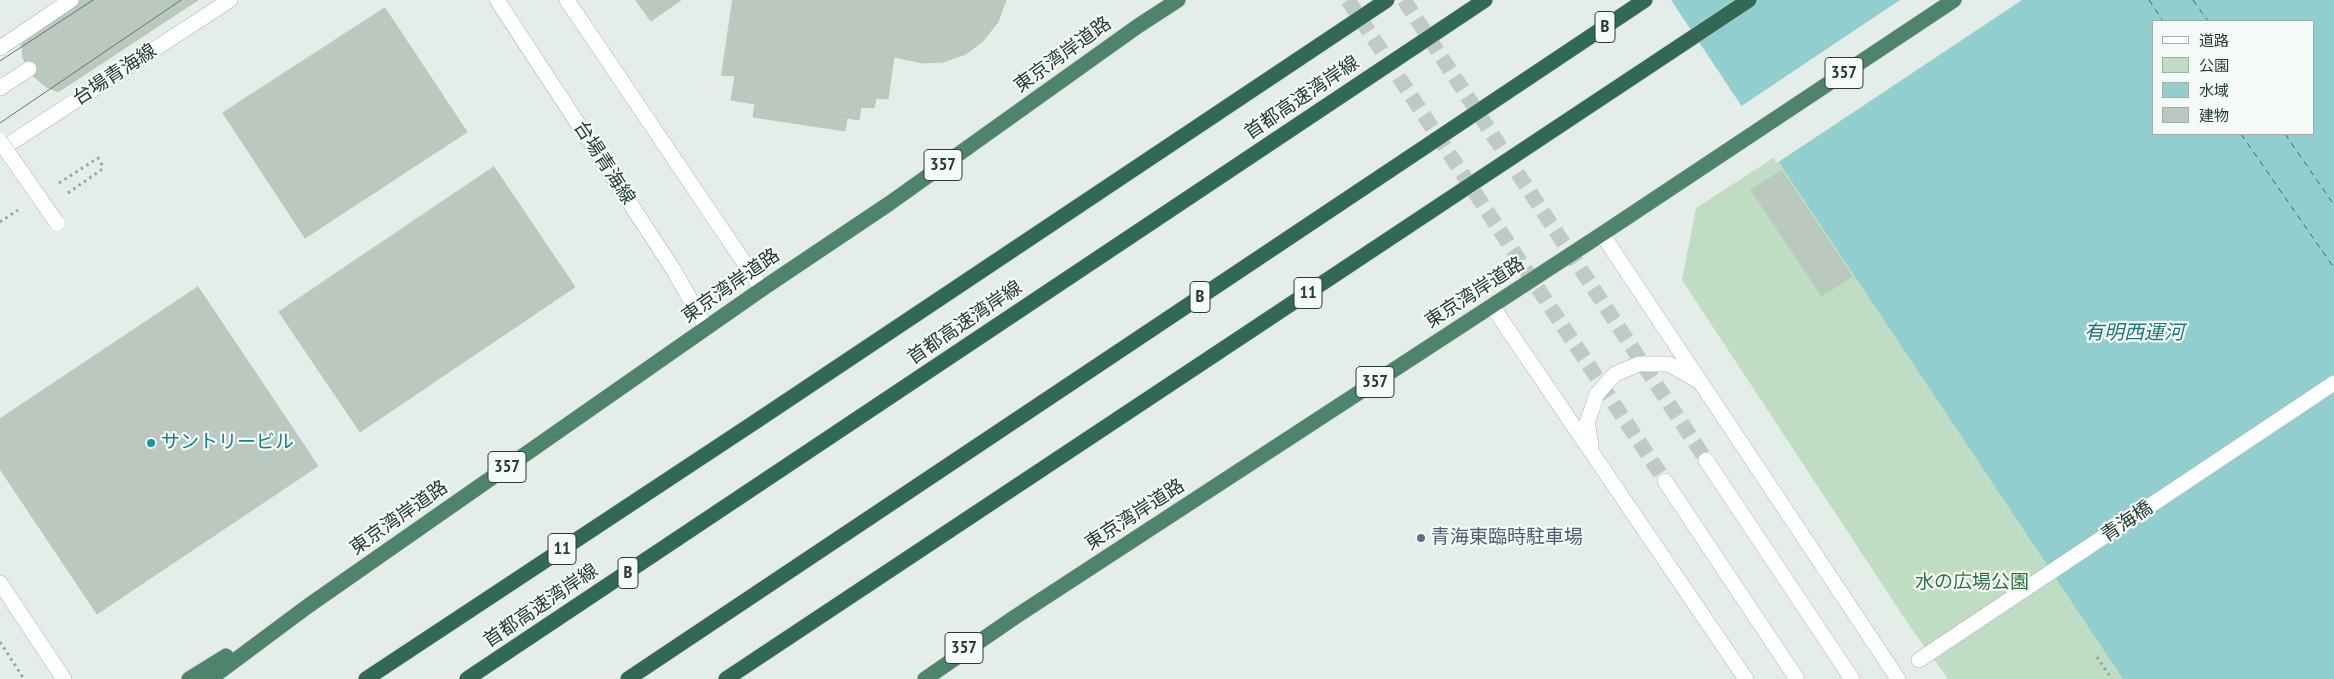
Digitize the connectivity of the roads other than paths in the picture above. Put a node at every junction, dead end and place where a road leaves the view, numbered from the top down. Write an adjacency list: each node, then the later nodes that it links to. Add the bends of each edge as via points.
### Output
1 (70, 0): 11 (street)
2 (230, 0): 15 (street, 台場青海線)
3 (498, 0): 20 (street, 台場青海線, via 673,269)
4 (567, 0): 18 (street)
5 (1178, 0): 18 (highway, 東京湾岸道路 / 357)
6 (1387, 0): 33 (highway, 11, bridge)
7 (1485, 0): 34 (highway, 首都高速湾岸線 / B)
8 (1645, 0): 35 (highway, B)
9 (1749, 0): 36 (highway, 11, bridge)
10 (1954, 0): 17 (highway, 東京湾岸道路 / 357)
11 (0, 48)
12 (29, 69): 13 (street)
13 (0, 88)
14 (0, 141): 16 (street, bridge)
15 (0, 150)
16 (57, 223)
17 (1602, 234): 19 (highway, 東京湾岸道路 / 357); 21 (street)
18 (762, 289): 20 (highway, 東京湾岸道路 / 357)
19 (1492, 306): 23 (street); 28 (highway, 東京湾岸道路 / 357)
20 (706, 328): 27 (highway, 東京湾岸道路 / 357)
21 (1703, 383): 23 (street, via 1669,364 1638,364 1615,374 1597,394 1587,422); 42 (street)
22 (2334, 383): 29 (street, 青海橋)
23 (1591, 449): 39 (street)
24 (1706, 460): 41 (street)
25 (1666, 481): 40 (street)
26 (0, 582): 30 (street)
27 (308, 606): 31 (highway, 東京湾岸道路 / 357); 32 (highway, 東京湾岸道路 / 357)
28 (1015, 617): 37 (highway, 東京湾岸道路 / 357); 38 (highway, 東京湾岸道路 / 357)
29 (1919, 660)
30 (64, 679)
31 (189, 679)
32 (210, 679)
33 (366, 679)
34 (467, 679)
35 (628, 679)
36 (726, 679)
37 (913, 679)
38 (925, 679)
39 (1746, 679)
40 (1797, 679)
41 (1852, 679)
42 (1898, 679)

